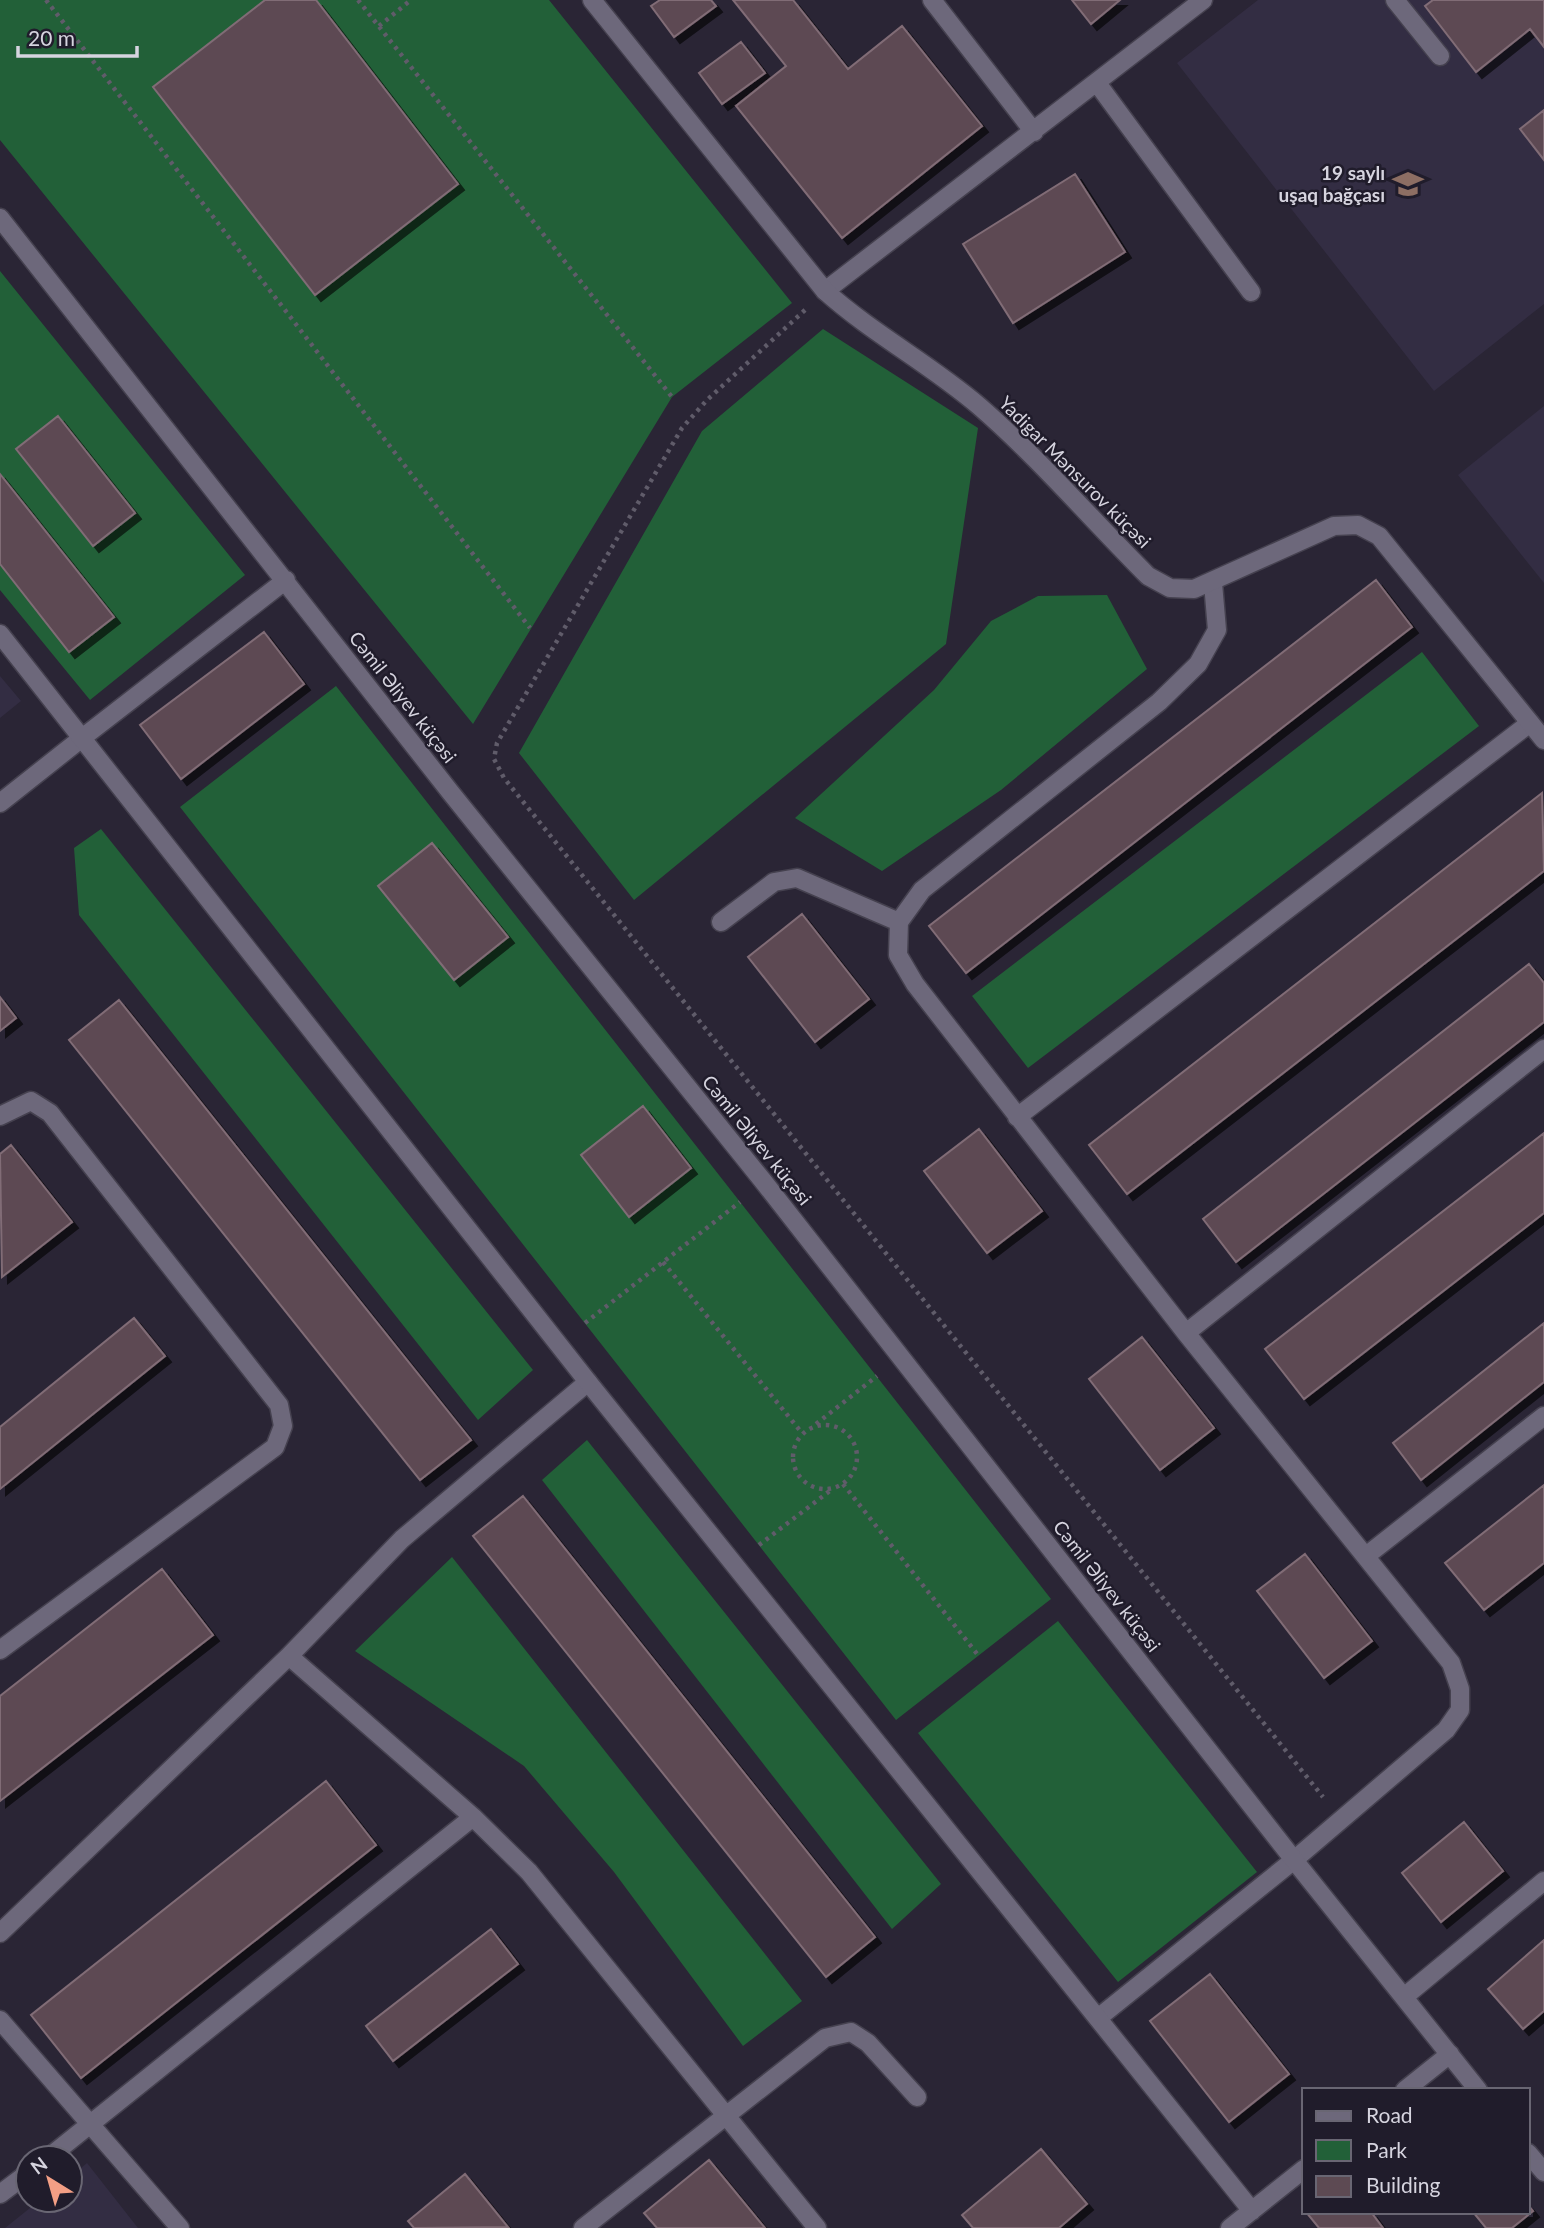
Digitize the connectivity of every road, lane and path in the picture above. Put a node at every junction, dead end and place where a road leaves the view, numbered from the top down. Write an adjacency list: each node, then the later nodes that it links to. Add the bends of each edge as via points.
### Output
1 (46, 0): 18 (path)
2 (358, 0): 8 (path)
3 (411, 0): 8 (path)
4 (592, 0): 13 (street, Yadigar Mənsurov küçəsi)
5 (932, 0): 11 (street)
6 (1203, 0): 10 (street)
7 (1395, 0): 9 (street)
8 (379, 26): 15 (path)
9 (1440, 56)
10 (1097, 83): 11 (street); 14 (street)
11 (1034, 132): 13 (street)
12 (0, 218): 16 (street, Cəmil Əliyev küçəsi)
13 (825, 291): 17 (street, Yadigar Mənsurov küçəsi, via 979,406 1148,576 1170,588 1194,589); 46 (path, via 682,428 497,743 494,760)
14 (1251, 292)
15 (672, 397)
16 (286, 580): 21 (street); 47 (street, Cəmil Əliyev küçəsi, via 764,1181)
17 (1213, 583): 20 (street, Yadigar Mənsurov küçəsi, via 1334,526 1357,525 1379,536); 25 (street, via 1217,630 1198,664 1159,702 922,890)
18 (530, 628)
19 (0, 634): 21 (street)
20 (1530, 723): 22 (street, Yadigar Mənsurov küçəsi); 28 (street)
21 (82, 738): 23 (street); 34 (street)
22 (1544, 740)
23 (0, 803)
24 (721, 922): 25 (street, via 774,882 797,878)
25 (899, 922): 28 (street, via 898,955 915,984)
26 (1544, 1049): 32 (street)
27 (0, 1116): 42 (street, via 31,1101 50,1113 279,1405 283,1426 275,1447)
28 (1017, 1116): 32 (street)
29 (740, 1202): 30 (path)
30 (663, 1262): 31 (path); 37 (path)
31 (585, 1323)
32 (1186, 1333): 41 (street)
33 (877, 1376): 36 (path)
34 (588, 1382): 44 (street, via 402,1539); 51 (street)
35 (1544, 1416): 41 (street)
36 (813, 1427): 37 (path); 38 (path, via 837,1427 854,1442 857,1465)
37 (803, 1433): 39 (path, via 793,1455 799,1477 820,1489)
38 (843, 1484): 39 (path); 43 (path)
39 (832, 1489): 40 (path)
40 (759, 1545)
41 (1366, 1556): 46 (street, via 1451,1663 1461,1689 1460,1710 1446,1730)
42 (0, 1650)
43 (978, 1655)
44 (289, 1656): 45 (street); 49 (street)
45 (473, 1817): 57 (street, via 529,1872); 58 (street)
46 (1341, 1820): 47 (street)
47 (1294, 1860): 50 (street, Cəmil Əliyev küçəsi); 51 (street)
48 (1544, 1881): 50 (street)
49 (0, 1933)
50 (1404, 1997): 53 (street, Cəmil Əliyev küçəsi)
51 (1098, 2018): 63 (street)
52 (0, 2021): 58 (street)
53 (1450, 2054): 54 (street); 55 (street, Cəmil Əliyev küçəsi)
54 (1408, 2088)
55 (1476, 2088)
56 (917, 2097): 57 (street, via 868,2043 851,2032 825,2038)
57 (727, 2114): 65 (street); 66 (street)
58 (93, 2124): 59 (street); 64 (street)
59 (67, 2144)
60 (1530, 2155): 62 (street)
61 (1302, 2171): 63 (street)
62 (1544, 2172)
63 (1252, 2211): 67 (street)
64 (180, 2228)
65 (583, 2228)
66 (817, 2228)
67 (1230, 2228)

